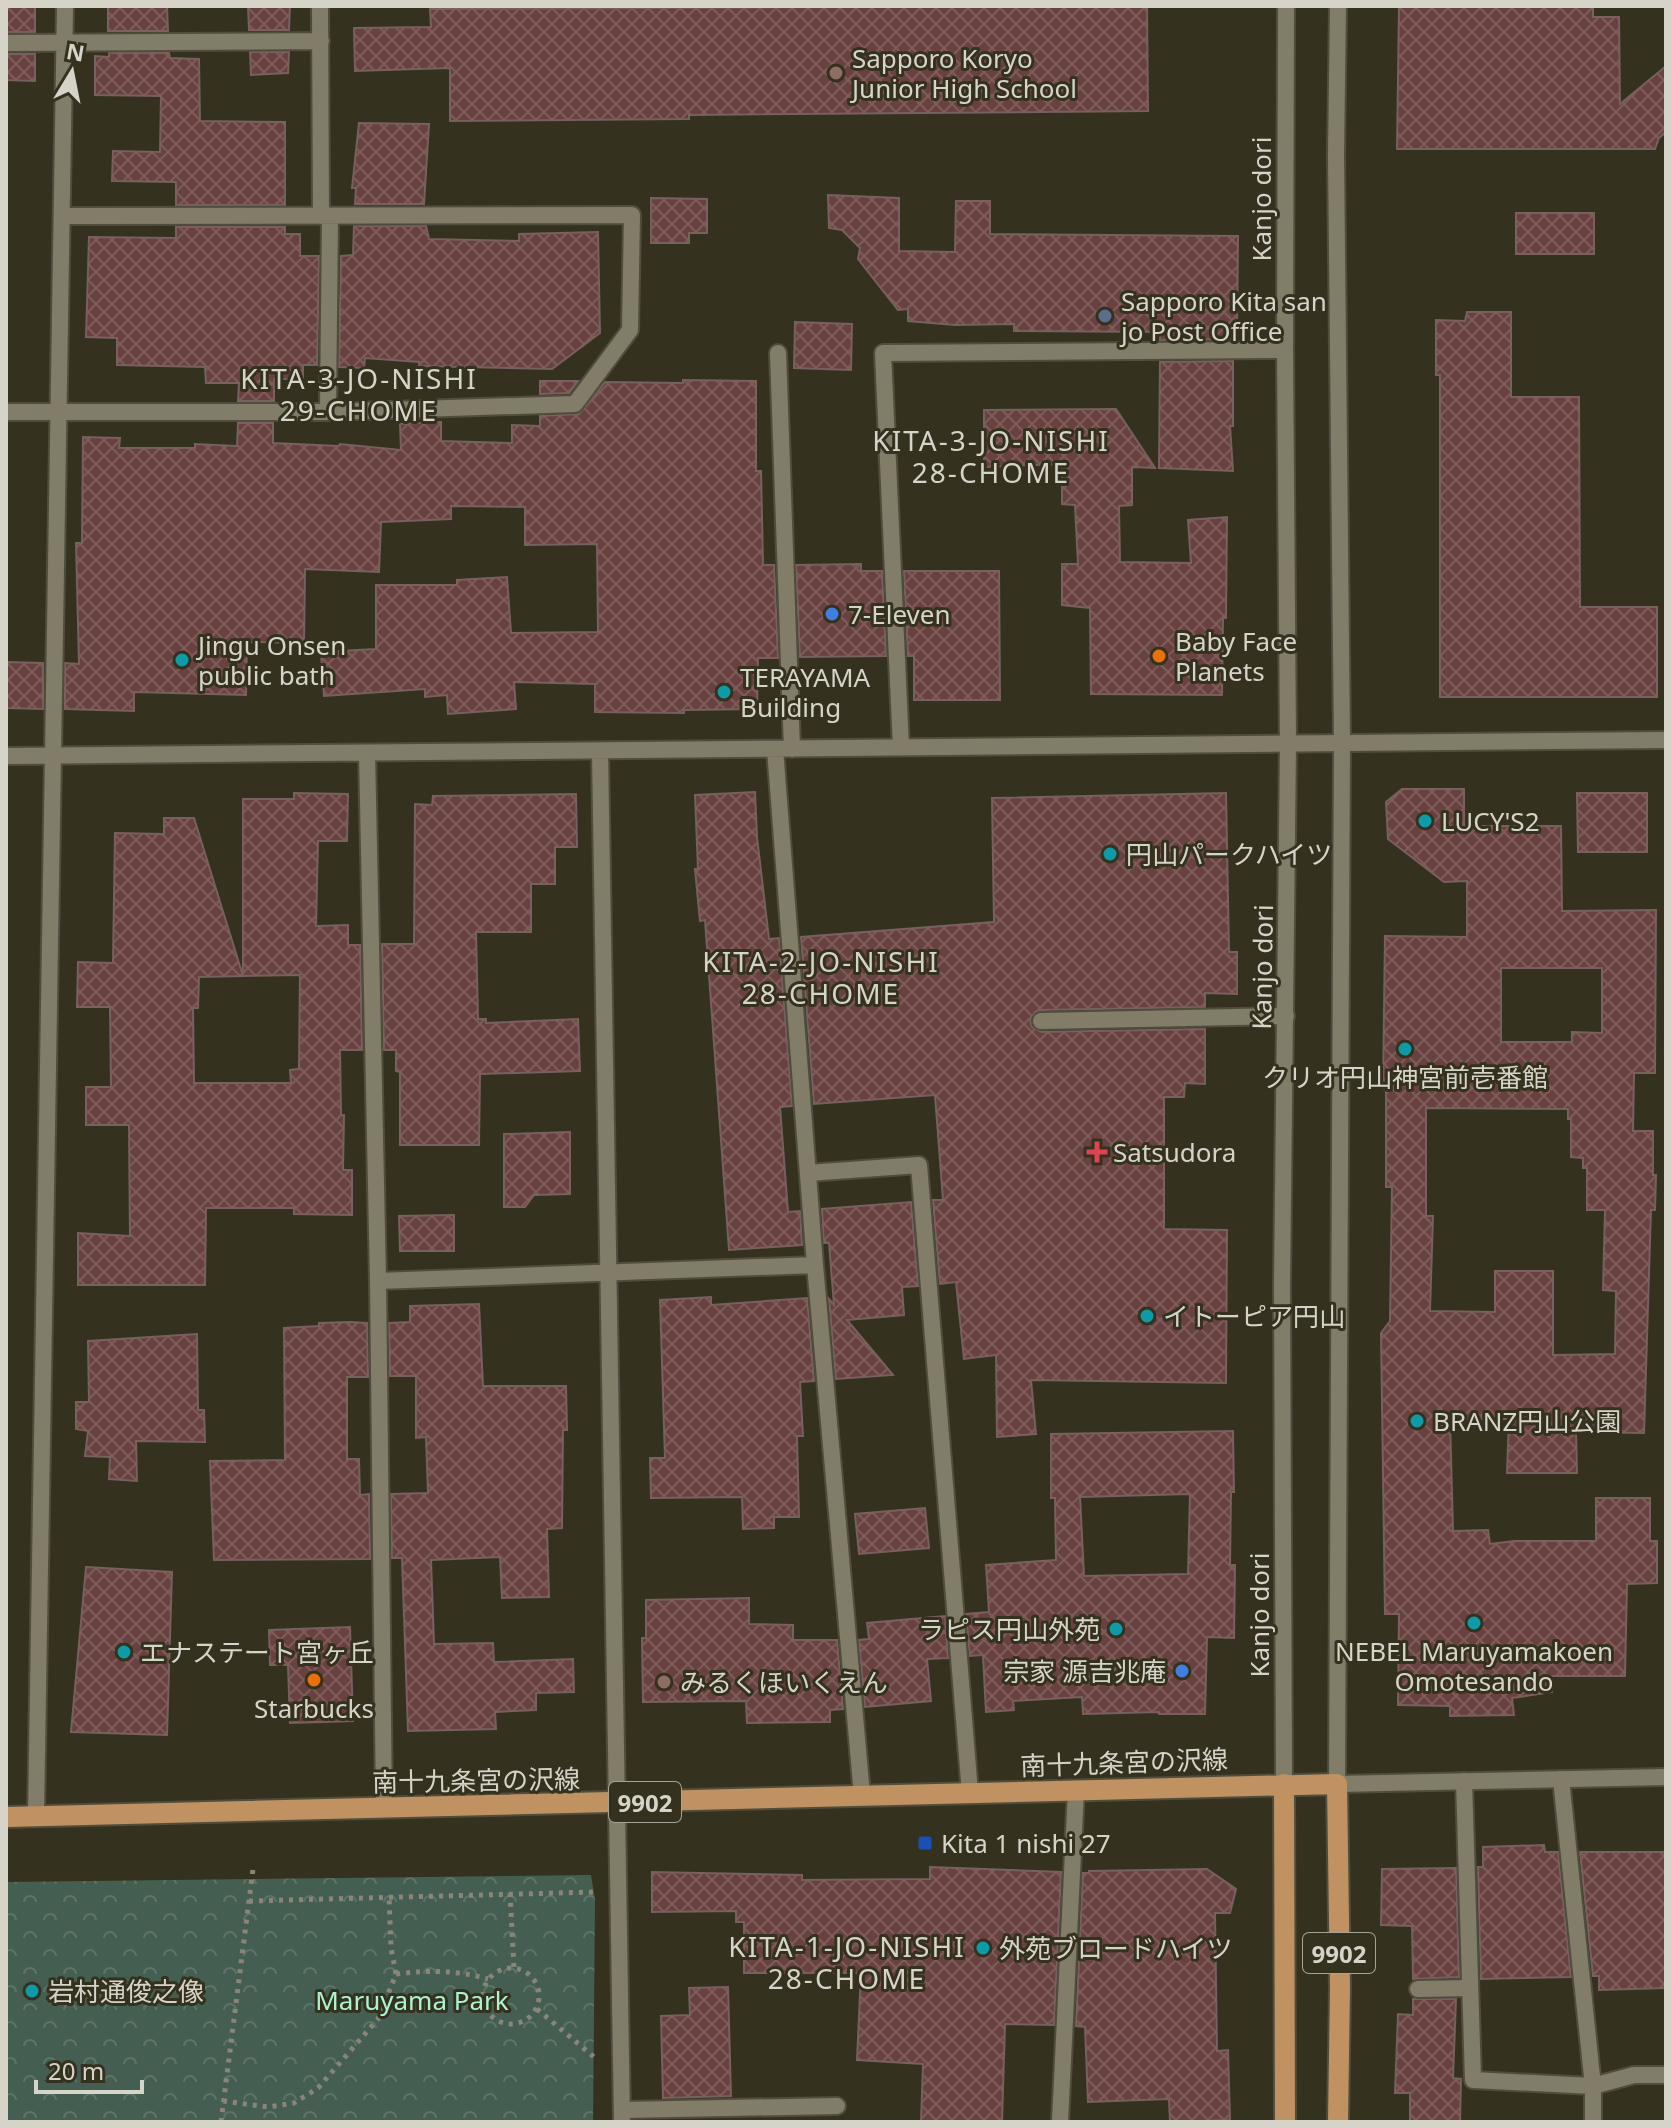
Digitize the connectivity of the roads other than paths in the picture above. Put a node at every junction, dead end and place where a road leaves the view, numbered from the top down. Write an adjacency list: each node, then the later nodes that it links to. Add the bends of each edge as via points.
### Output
1 (65, 6): 7 (street)
2 (320, 6): 5 (street)
3 (1286, 6): 10 (street, Kanjo dori)
4 (1338, 6): 16 (street)
5 (321, 41): 7 (street); 9 (street)
6 (6, 43): 7 (street)
7 (65, 43): 8 (street)
8 (62, 216): 9 (street); 13 (street)
9 (325, 216): 14 (street); 14 (street, via 632,215 630,330 575,404)
10 (1285, 350): 17 (street, Kanjo dori); 18 (street, via 883,353)
11 (778, 353): 19 (street)
12 (6, 412): 13 (street)
13 (60, 412): 14 (street); 23 (street)
14 (328, 412)
15 (1666, 740): 16 (street)
16 (1342, 743): 17 (street); 34 (street)
17 (1288, 744): 18 (street); 24 (street, Kanjo dori)
18 (901, 747): 19 (street)
19 (783, 749): 20 (street); 26 (street)
20 (600, 751): 21 (street); 28 (street)
21 (367, 753): 23 (street); 29 (street)
22 (6, 756): 23 (street)
23 (55, 756): 40 (street)
24 (1286, 1016): 25 (street); 33 (street, Kanjo dori)
25 (1041, 1021)
26 (808, 1173): 27 (street); 36 (street, via 919,1165)
27 (815, 1265): 28 (street); 37 (street)
28 (608, 1273): 29 (street); 38 (street)
29 (378, 1281): 39 (street)
30 (1666, 1777): 31 (street)
31 (1561, 1779): 32 (street); 45 (street)
32 (1464, 1781): 34 (street); 42 (street)
33 (1284, 1784): 34 (main road, 南十九条宮の沢線 / 9902); 35 (main road, 南十九条宮の沢線 / 9902); 49 (main road, 9902)
34 (1337, 1784): 50 (main road, 9902)
35 (1076, 1790): 36 (main road, 南十九条宮の沢線 / 9902); 48 (street)
36 (970, 1793): 37 (main road, 南十九条宮の沢線 / 9902)
37 (862, 1795): 38 (main road, 南十九条宮の沢線 / 9902)
38 (615, 1803): 39 (main road, 南十九条宮の沢線 / 9902); 47 (street)
39 (384, 1808): 40 (main road, 南十九条宮の沢線 / 9902)
40 (36, 1816): 41 (main road, 南十九条宮の沢線 / 9902)
41 (6, 1817)
42 (1470, 1988): 43 (street); 45 (street, via 1473,2080)
43 (1418, 1989)
44 (1666, 2075): 45 (street, via 1634,2075)
45 (1593, 2086): 51 (street)
46 (837, 2106): 47 (street)
47 (622, 2116)
48 (1060, 2122)
49 (1285, 2122)
50 (1338, 2122)
51 (1593, 2122)

